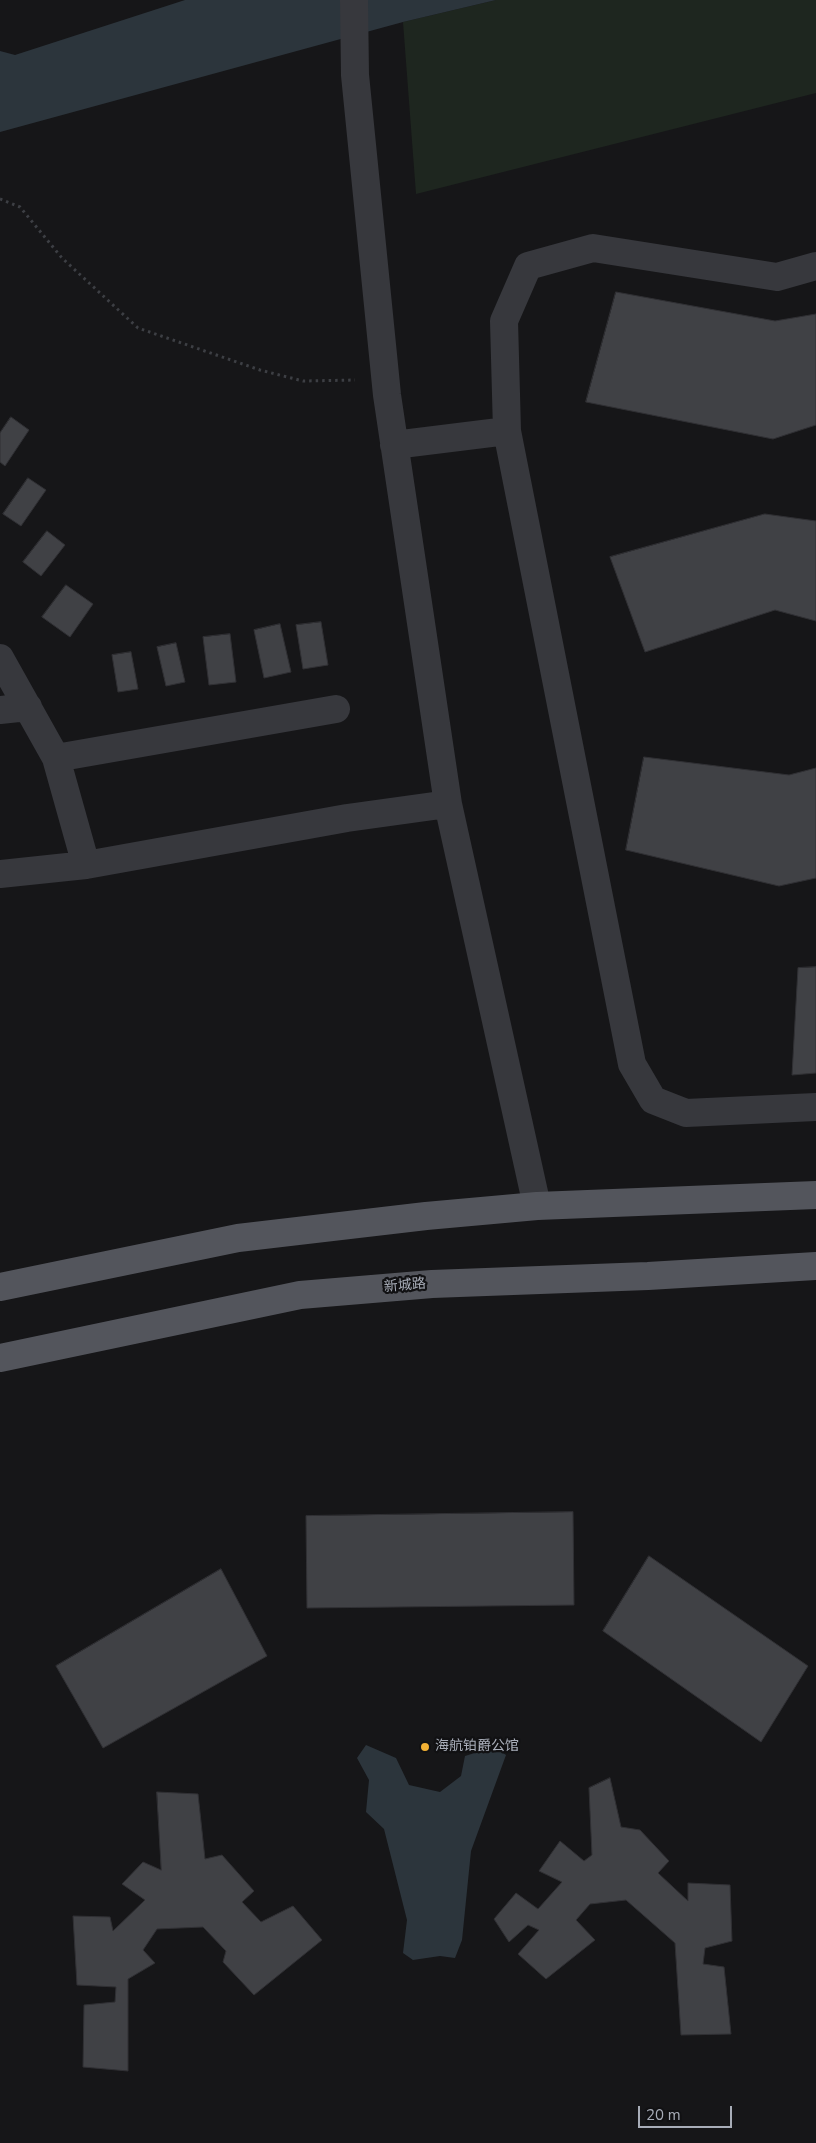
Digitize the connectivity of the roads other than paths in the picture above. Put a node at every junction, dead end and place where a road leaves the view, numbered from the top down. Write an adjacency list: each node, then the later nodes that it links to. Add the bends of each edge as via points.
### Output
1 (354, 0): 4 (street, via 356,74)
2 (816, 266): 3 (street, via 777,276 594,248 528,266 504,321)
3 (507, 431): 4 (street); 13 (street, via 632,1064 653,1100 686,1113)
4 (394, 445): 10 (street)
5 (0, 658): 6 (street)
6 (28, 707): 8 (street); 9 (street)
7 (336, 708): 9 (street)
8 (0, 710)
9 (56, 758): 11 (street)
10 (448, 804): 11 (street, via 347,818); 15 (street)
11 (86, 865): 12 (street)
12 (0, 874)
13 (816, 1107)
14 (816, 1195): 15 (main road)
15 (537, 1206): 17 (main road, via 238,1238)
16 (816, 1266): 18 (main road, 新城路, via 432,1284 300,1295)
17 (0, 1287)
18 (0, 1358)

